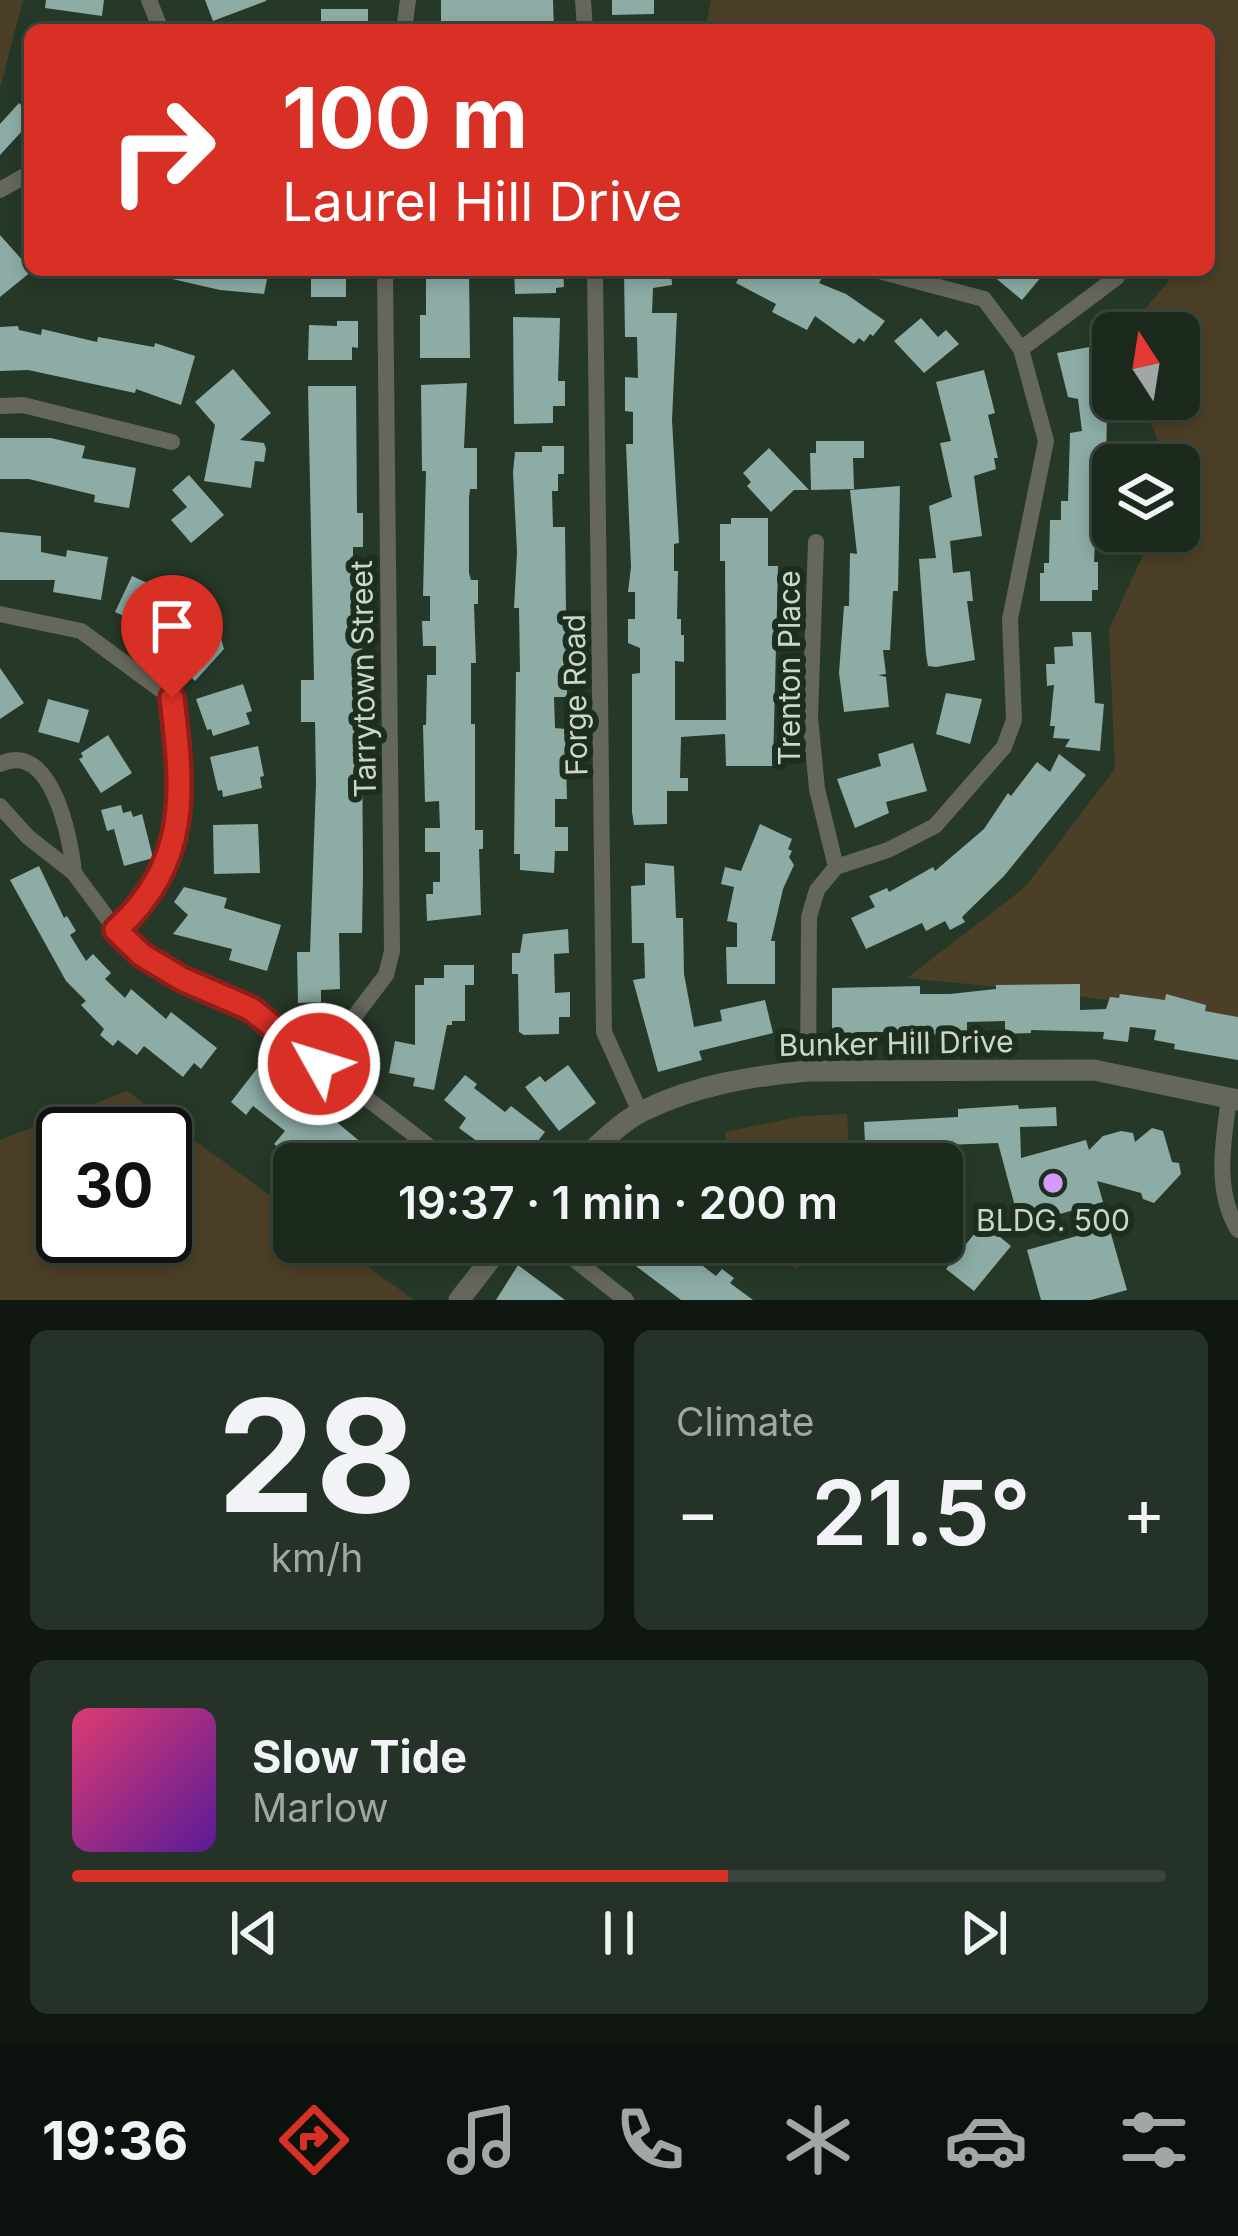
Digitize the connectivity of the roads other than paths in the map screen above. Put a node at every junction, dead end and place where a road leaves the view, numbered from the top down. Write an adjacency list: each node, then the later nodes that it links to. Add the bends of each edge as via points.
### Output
1 (385, 276): 15 (street, Tarrytown Street, via 392,951 386,976)
2 (595, 276): 18 (street, Forge Road, via 604,1032)
3 (898, 276): 5 (street, via 984,299)
4 (1117, 276): 5 (street)
5 (1022, 350): 12 (street, via 1046,441 1010,619 1014,720 1004,747 935,826)
6 (0, 406): 7 (street)
7 (172, 442)
8 (816, 542): 12 (street, Trenton Place, via 810,717)
9 (0, 614): 14 (street, via 81,632 172,698 182,774 177,825 150,895)
10 (0, 764): 13 (street, via 26,762 55,793)
11 (0, 806): 13 (street)
12 (836, 867): 16 (street, via 808,917)
13 (74, 873): 14 (street)
14 (116, 930): 15 (street, via 182,979 251,1009)
15 (319, 1064): 19 (street)
16 (808, 1071): 17 (street, Bunker Hill Drive, via 1094,1070); 18 (street, Bunker Hill Drive, via 725,1082)
17 (1234, 1100): 21 (street, via 1220,1165)
18 (640, 1112): 20 (street, Bunker Hill Drive)
19 (424, 1143)
20 (602, 1143)
21 (1238, 1230)
22 (488, 1263): 24 (street)
23 (578, 1263): 25 (street)
24 (459, 1300)
25 (626, 1300)

